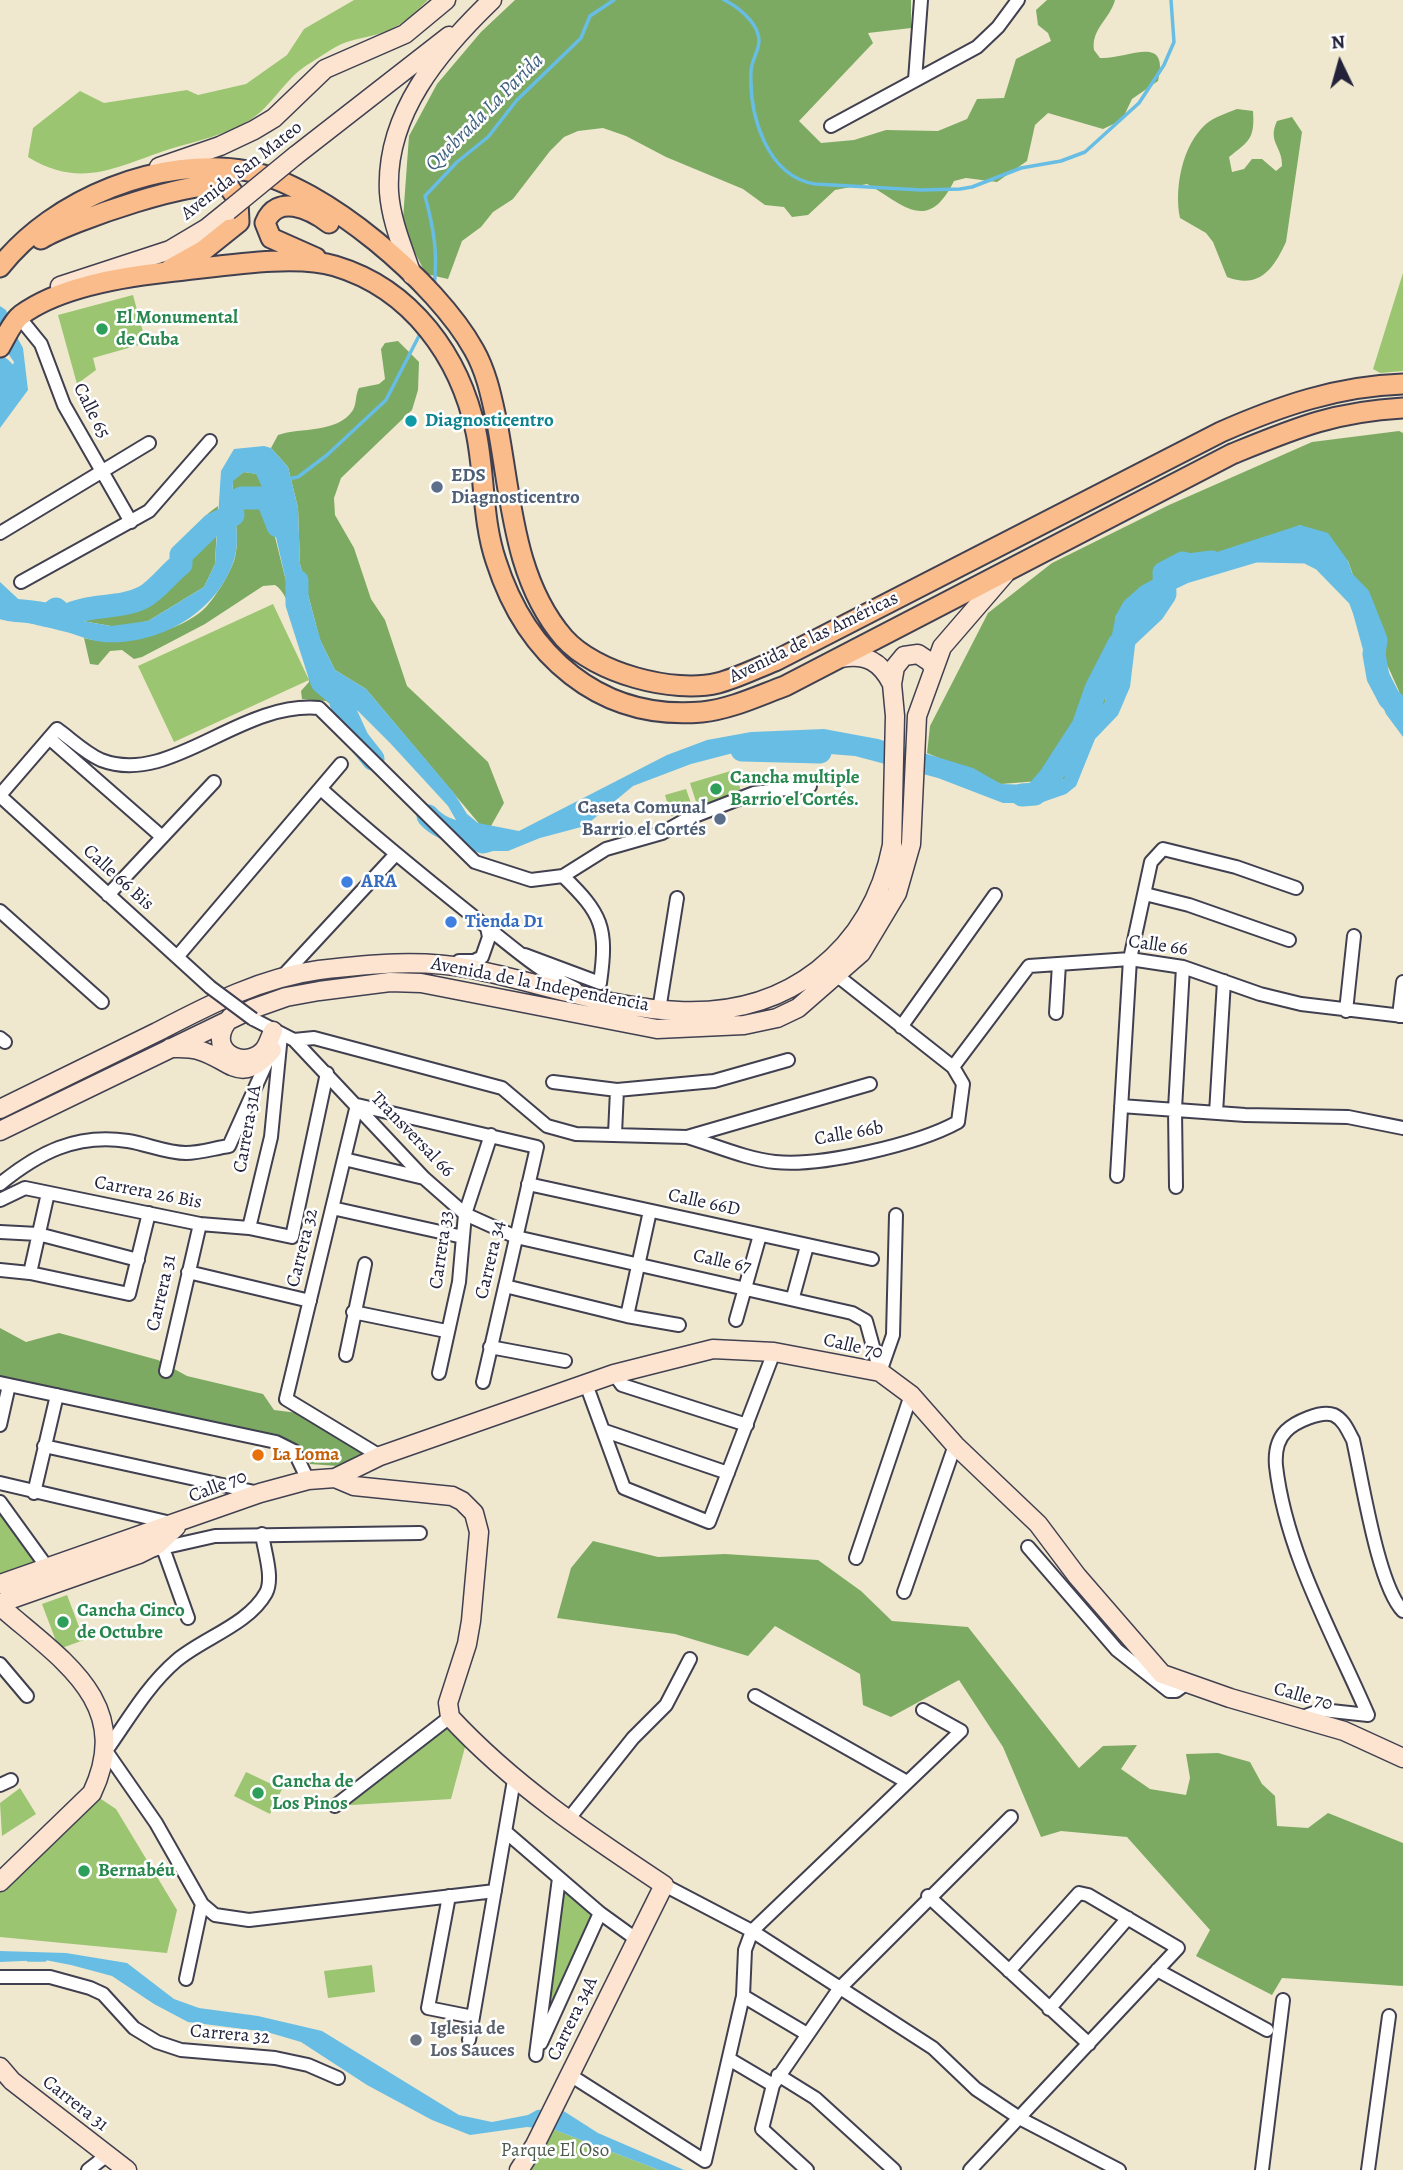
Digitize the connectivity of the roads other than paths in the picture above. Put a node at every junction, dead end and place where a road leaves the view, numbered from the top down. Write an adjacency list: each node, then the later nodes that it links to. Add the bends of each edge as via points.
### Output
1 (446, 0): 8 (main road, Avenida San Mateo, via 405,34 325,69 274,118 254,130 190,157 103,184 59,208)
2 (492, 0): 5 (main road, Avenida San Mateo)
3 (921, 0): 6 (street)
4 (1018, 0): 6 (street, via 977,47)
5 (472, 19): 12 (main road, Avenida San Mateo, via 409,100 396,133 390,166 394,221); 13 (main road, Avenida San Mateo, bridge, via 207,228 170,250 44,293)
6 (915, 80): 7 (street)
7 (831, 126)
8 (31, 234): 10 (main road, Avenida de las Américas); 12 (main road, Avenida de las Américas, via 86,201 148,176 181,170 248,171 278,180 332,209)
9 (334, 265): 11 (main road, Avenida de las Américas, via 261,262); 12 (main road, via 271,238 265,223 269,214 286,205 306,209); 26 (main road, Avenida de las Américas, via 405,305 442,346 460,378 476,432 496,562 528,632 564,670 613,700 645,709 702,712 727,708 785,686)
10 (0, 267): 11 (main road, via 44,236 85,220 211,183 229,187 238,200 239,222 204,250)
11 (162, 273): 13 (main road, Avenida de las Américas, via 70,293)
12 (418, 280): 20 (main road, Avenida de las Américas, via 459,325 489,387 520,555 538,598 564,638 582,654 627,676 720,683 775,661)
13 (19, 317): 14 (main road); 19 (street, Calle 65, via 41,344 64,405)
14 (0, 347)
15 (1403, 384): 20 (main road, Avenida de las Américas, via 1323,394 1272,409)
16 (1403, 408): 21 (main road, Avenida de las Américas, via 1360,410 1319,419 1232,454)
17 (210, 441): 22 (street, via 149,511)
18 (149, 443): 19 (street)
19 (102, 473): 22 (street, Calle 65); 23 (street)
20 (1114, 488): 21 (main road, via 1123,500)
21 (1122, 510): 24 (main road, Avenida de las Américas)
22 (131, 523): 25 (street)
23 (0, 533)
24 (1010, 569): 26 (main road, Avenida de las Américas); 27 (main road, Avenida de la Independencia, via 953,631)
25 (20, 582)
26 (837, 659): 28 (main road, via 870,659)
27 (934, 670): 28 (main road, via 925,657 904,656 895,667); 53 (main road, Avenida de la Independencia, via 917,716 914,821 897,893 861,953)
28 (892, 684): 53 (main road, Avenida de la Independencia, via 894,820 888,867 872,906)
29 (53, 733): 34 (street); 35 (street); 37 (street, via 94,757 139,767 260,715 298,706 319,708 475,862 531,880)
30 (341, 764): 33 (street)
31 (214, 782): 35 (street)
32 (810, 786): 37 (street, via 754,793 662,833 606,849)
33 (321, 789): 36 (street); 48 (street)
34 (0, 796): 40 (street, Calle 66 Bis)
35 (161, 836): 40 (street)
36 (395, 855): 44 (street); 54 (street)
37 (563, 876): 47 (street, via 599,915 600,983)
38 (1296, 888): 39 (street, via 1164,849 1151,862)
39 (1145, 894): 46 (street); 49 (street)
40 (108, 895): 48 (street, Calle 66 Bis)
41 (995, 895): 64 (street)
42 (677, 898): 59 (street)
43 (0, 911): 58 (street)
44 (486, 927): 47 (street); 50 (street, via 489,937 482,957)
45 (1354, 936): 60 (street)
46 (1289, 940)
47 (514, 952): 57 (street, via 540,971)
48 (177, 957): 65 (street, Calle 66 Bis, bridge)
49 (1130, 959): 51 (street, Calle 66); 52 (street, Calle 66); 75 (street)
50 (421, 963): 54 (main road, Avenida de la Independencia, via 359,966); 57 (main road, Avenida de la Independencia, via 471,969)
51 (1059, 964): 61 (street); 69 (street, Calle 66, via 1029,966)
52 (1183, 967): 55 (street, Calle 66); 77 (street)
53 (831, 970): 59 (main road, Avenida de la Independencia, via 750,1005); 63 (main road, Avenida de la Independencia, via 798,1009 777,1018 708,1029 657,1029 421,983 371,984 286,997); 64 (street)
54 (281, 978): 76 (main road, Avenida de la Independencia, via 220,1000)
55 (1224, 981): 60 (street, Calle 66, via 1272,997); 78 (street)
56 (1403, 982): 62 (street)
57 (599, 1000): 59 (main road, Avenida de la Independencia)
58 (102, 1002)
59 (659, 1010)
60 (1346, 1011): 62 (street, Calle 66)
61 (1056, 1013)
62 (1401, 1016)
63 (231, 1017): 65 (main road, via 219,1036 224,1051 235,1057 262,1052); 67 (main road, Avenida de la Independencia)
64 (901, 1027): 69 (street)
65 (275, 1039): 66 (street, Calle 66 Bis); 67 (main road, via 263,1061 240,1069 197,1049); 87 (street, via 229,1146 186,1153 125,1141 71,1144 29,1160); 98 (street, Carrera 31A, via 271,1137)
66 (294, 1040): 70 (street, Transversal 66); 81 (street, via 314,1038 502,1088 547,1126 576,1134)
67 (166, 1048): 80 (main road, Avenida de la Independencia)
68 (788, 1060): 73 (street, via 714,1081)
69 (953, 1067): 83 (street, Calle 66b, via 963,1084 958,1122 906,1143 800,1163 773,1162)
70 (327, 1073): 74 (street, Transversal 66); 98 (street, Carrera 26 Bis, via 292,1237)
71 (553, 1082): 73 (street)
72 (870, 1084): 83 (street)
73 (617, 1090): 81 (street)
74 (357, 1105): 82 (street); 84 (street, Carrera 32); 86 (street, Transversal 66)
75 (1121, 1106): 77 (street); 85 (street)
76 (0, 1109)
77 (1175, 1109): 78 (street); 89 (street)
78 (1216, 1113): 79 (street, via 1348,1117)
79 (1403, 1128)
80 (0, 1131)
81 (615, 1134): 83 (street)
82 (491, 1135): 88 (street, Carrera 34, via 537,1147); 95 (street, Carrera 33)
83 (687, 1137)
84 (344, 1159): 86 (street); 92 (street, Carrera 32)
85 (1117, 1176)
86 (424, 1178): 95 (street, Transversal 66)
87 (0, 1184)
88 (528, 1184): 93 (street, Calle 66D); 103 (street, Carrera 34)
89 (1177, 1188)
90 (48, 1193): 91 (street, Carrera 26 Bis, via 25,1188); 94 (street, Carrera 26 Bis); 100 (street)
91 (0, 1200)
92 (332, 1208): 102 (street); 115 (street, Carrera 32)
93 (650, 1211): 101 (street, Calle 66D); 107 (street)
94 (149, 1213): 97 (street, Carrera 26 Bis); 106 (street)
95 (465, 1214): 102 (street, Carrera 33); 103 (street, Transversal 66)
96 (896, 1216): 126 (street, via 893,1335)
97 (200, 1224): 98 (street, Carrera 26 Bis); 110 (street, Carrera 31)
98 (249, 1228)
99 (0, 1232): 100 (street)
100 (38, 1234): 106 (street); 111 (street)
101 (760, 1235): 104 (street, Calle 66D); 113 (street)
102 (463, 1237): 120 (street, Carrera 33, via 459,1282)
103 (516, 1237): 107 (street, Calle 67); 112 (street, Carrera 34)
104 (807, 1246): 105 (street, Calle 66D); 114 (street)
105 (872, 1259)
106 (138, 1261): 111 (street, via 129,1294)
107 (637, 1262): 113 (street, Calle 67); 117 (street)
108 (365, 1264): 116 (street)
109 (0, 1270): 111 (street)
110 (188, 1272): 115 (street); 125 (street, Carrera 31)
111 (30, 1273)
112 (505, 1286): 117 (street); 121 (street, Carrera 34)
113 (745, 1286): 114 (street, Calle 67); 118 (street)
114 (793, 1297): 126 (street, Calle 67, via 852,1312 866,1321)
115 (310, 1301): 139 (street, Carrera 32, via 286,1399)
116 (353, 1312): 120 (street); 123 (street)
117 (627, 1316): 119 (street)
118 (736, 1320)
119 (679, 1325)
120 (446, 1331): 127 (street, Carrera 33)
121 (490, 1347): 124 (street); 129 (street, Carrera 34)
122 (774, 1352): 126 (main road, Calle 70); 128 (main road, Calle 70, via 713,1349); 135 (street)
123 (346, 1355)
124 (565, 1361)
125 (166, 1371)
126 (880, 1372): 133 (main road, Calle 70)
127 (439, 1373)
128 (614, 1374): 131 (main road, Calle 70); 135 (street, via 622,1385)
129 (483, 1382)
130 (5, 1384): 132 (street); 134 (street)
131 (586, 1384): 136 (street); 139 (main road, Calle 70)
132 (57, 1395): 138 (street); 142 (street, via 276,1442 294,1451)
133 (911, 1395): 137 (main road, Calle 70); 152 (street)
134 (0, 1424)
135 (747, 1425): 140 (street)
136 (605, 1430): 140 (street); 140 (street, via 624,1488 709,1522)
137 (955, 1445): 155 (street); 161 (main road, Calle 70, via 1038,1524 1163,1674)
138 (44, 1446): 144 (street); 145 (street)
139 (380, 1456): 141 (main road, Calle 70)
140 (728, 1473)
141 (335, 1478): 142 (main road, Calle 70); 165 (main road, via 354,1486 452,1496 474,1513 478,1538 471,1620 448,1703)
142 (308, 1480): 145 (main road, Calle 70)
143 (0, 1483): 144 (street)
144 (34, 1493): 147 (street)
145 (260, 1493): 147 (main road, Calle 70)
146 (0, 1502): 153 (street)
147 (178, 1524): 151 (main road, Calle 70); 153 (main road, Calle 70)
148 (420, 1533): 149 (street)
149 (262, 1534): 151 (street, via 215,1536); 167 (street, via 269,1580 265,1595 240,1619 165,1672)
150 (1028, 1547): 161 (street, via 1117,1650 1169,1691)
151 (155, 1549): 156 (main road, Calle 70); 158 (street)
152 (856, 1558)
153 (47, 1567): 154 (main road, Calle 70)
154 (0, 1584)
155 (904, 1592)
156 (0, 1604): 167 (main road, via 88,1686 103,1719)
157 (1403, 1611): 166 (street, via 1385,1581 1353,1440 1345,1424 1334,1415 1319,1414 1286,1431 1276,1448 1276,1466 1295,1546 1368,1715 1322,1710)
158 (188, 1618)
159 (690, 1659): 173 (street, via 666,1705 633,1738)
160 (0, 1664): 162 (street)
161 (1186, 1683): 166 (main road, Calle 70)
162 (27, 1696)
163 (755, 1696): 170 (street)
164 (923, 1710): 170 (street, via 961,1731)
165 (450, 1717): 169 (main road); 171 (street)
166 (1300, 1718): 168 (main road, Calle 70, via 1344,1731)
167 (106, 1751): 176 (main road, via 92,1793); 181 (street, via 156,1823)
168 (1403, 1758)
169 (514, 1780): 173 (main road); 174 (street)
170 (907, 1782): 184 (street)
171 (335, 1807)
172 (1011, 1817): 180 (street)
173 (567, 1821): 177 (main road)
174 (507, 1833): 175 (street); 178 (street)
175 (559, 1878): 182 (street); 182 (street, via 536,2055)
176 (0, 1882)
177 (664, 1885): 184 (street); 185 (main road, Carrera 34A)
178 (495, 1891): 179 (street); 195 (street)
179 (449, 1896): 181 (street, via 249,1920 215,1915); 195 (street, via 428,2008)
180 (928, 1896): 187 (street); 190 (street)
181 (202, 1904): 189 (street)
182 (600, 1913): 185 (street)
183 (1128, 1918): 186 (street, via 1178,1948); 187 (street, via 1079,1893); 193 (street)
184 (752, 1931): 190 (street); 191 (street, via 745,1950)
185 (636, 1939): 202 (main road, Carrera 34A)
186 (1157, 1970): 196 (street); 199 (street)
187 (1009, 1971): 193 (street)
188 (0, 1977): 203 (street, Carrera 32, via 40,1976 90,1988 103,1994 124,2020 157,2042 181,2050 275,2059 308,2065)
189 (186, 1979)
190 (839, 1989): 197 (street); 205 (street, via 933,2048 976,2089)
191 (743, 1996): 197 (street); 200 (street)
192 (1283, 2000): 214 (street)
193 (1049, 2009): 199 (street)
194 (1389, 2016): 215 (street)
195 (473, 2017): 198 (street)
196 (1267, 2030)
197 (807, 2034): 204 (street)
198 (469, 2040)
199 (1089, 2044): 205 (street)
200 (730, 2056): 202 (street, via 705,2161); 204 (street)
201 (0, 2067): 206 (main road, Carrera 31)
202 (570, 2075): 209 (main road, Carrera 34A)
203 (338, 2078)
204 (775, 2080): 210 (street, via 762,2129); 211 (street, via 815,2098)
205 (1021, 2119): 212 (street); 213 (street)
206 (106, 2156): 207 (street); 208 (main road, Carrera 31)
207 (88, 2170)
208 (127, 2170)
209 (519, 2170)
210 (807, 2170)
211 (894, 2170)
212 (970, 2170)
213 (1119, 2170)
214 (1262, 2170)
215 (1368, 2170)

